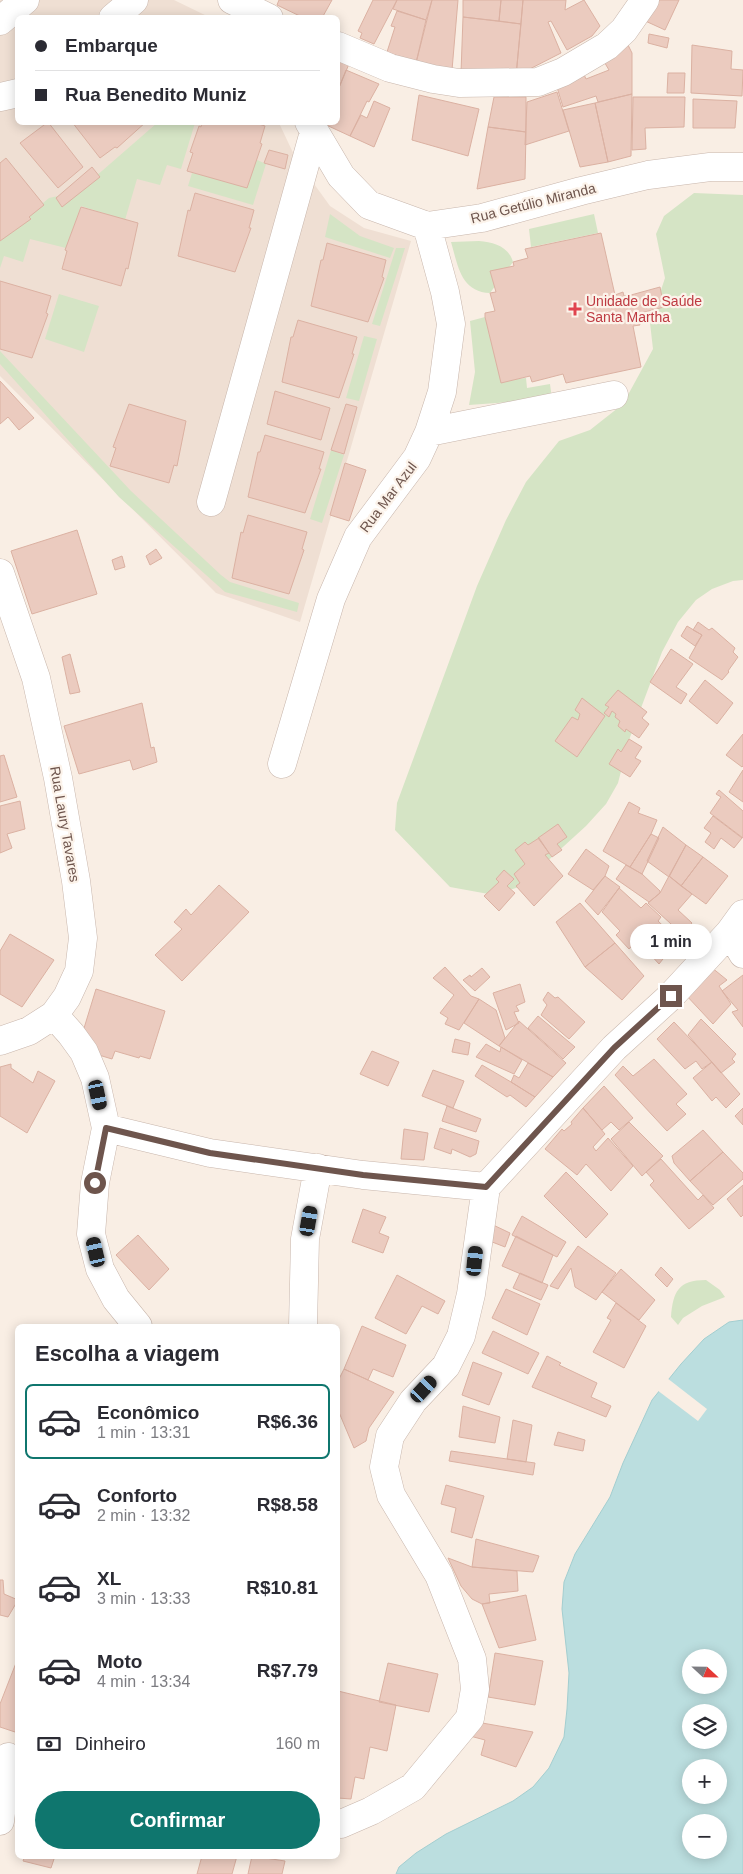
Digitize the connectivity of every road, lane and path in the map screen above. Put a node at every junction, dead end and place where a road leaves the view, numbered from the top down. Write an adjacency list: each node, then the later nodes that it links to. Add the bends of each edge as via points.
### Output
1 (25, 0): 7 (street)
2 (134, 0): 5 (street)
3 (232, 0): 6 (street)
4 (645, 0): 8 (street, via 624,30 607,46 563,72 538,82 459,83 433,79 390,68)
5 (116, 15)
6 (265, 15)
7 (0, 21)
8 (340, 47)
9 (312, 127): 11 (street, Rua Getúlio Miranda, via 341,176 369,205); 14 (street)
10 (743, 167): 11 (street, Rua Getúlio Miranda, via 710,167 648,175 482,218)
11 (427, 226): 13 (street, Rua Mar Azul, via 451,324 442,392)
12 (614, 395): 13 (street)
13 (429, 432): 16 (street, Rua Mar Azul, via 417,458 358,537 331,599)
14 (211, 502)
15 (0, 574): 18 (street, Rua Laury Tavares, via 36,678 58,778 83,938 79,971)
16 (282, 764)
17 (739, 933): 22 (street, via 614,1048)
18 (54, 1016): 19 (street, Rua Laury Tavares, via 29,1031); 20 (street, via 84,1052)
19 (0, 1041)
20 (106, 1128): 21 (street, via 210,1153); 23 (street, via 95,1183 91,1234 100,1269 116,1298)
21 (318, 1168): 22 (street); 24 (street, via 306,1239)
22 (486, 1187): 27 (street, via 472,1294 462,1336 446,1366 413,1401 390,1436 384,1467 391,1495 439,1574 472,1659 475,1689 470,1718 413,1787 371,1811)
23 (136, 1324)
24 (303, 1324)
25 (8, 1756): 26 (street)
26 (0, 1821)
27 (340, 1822)

